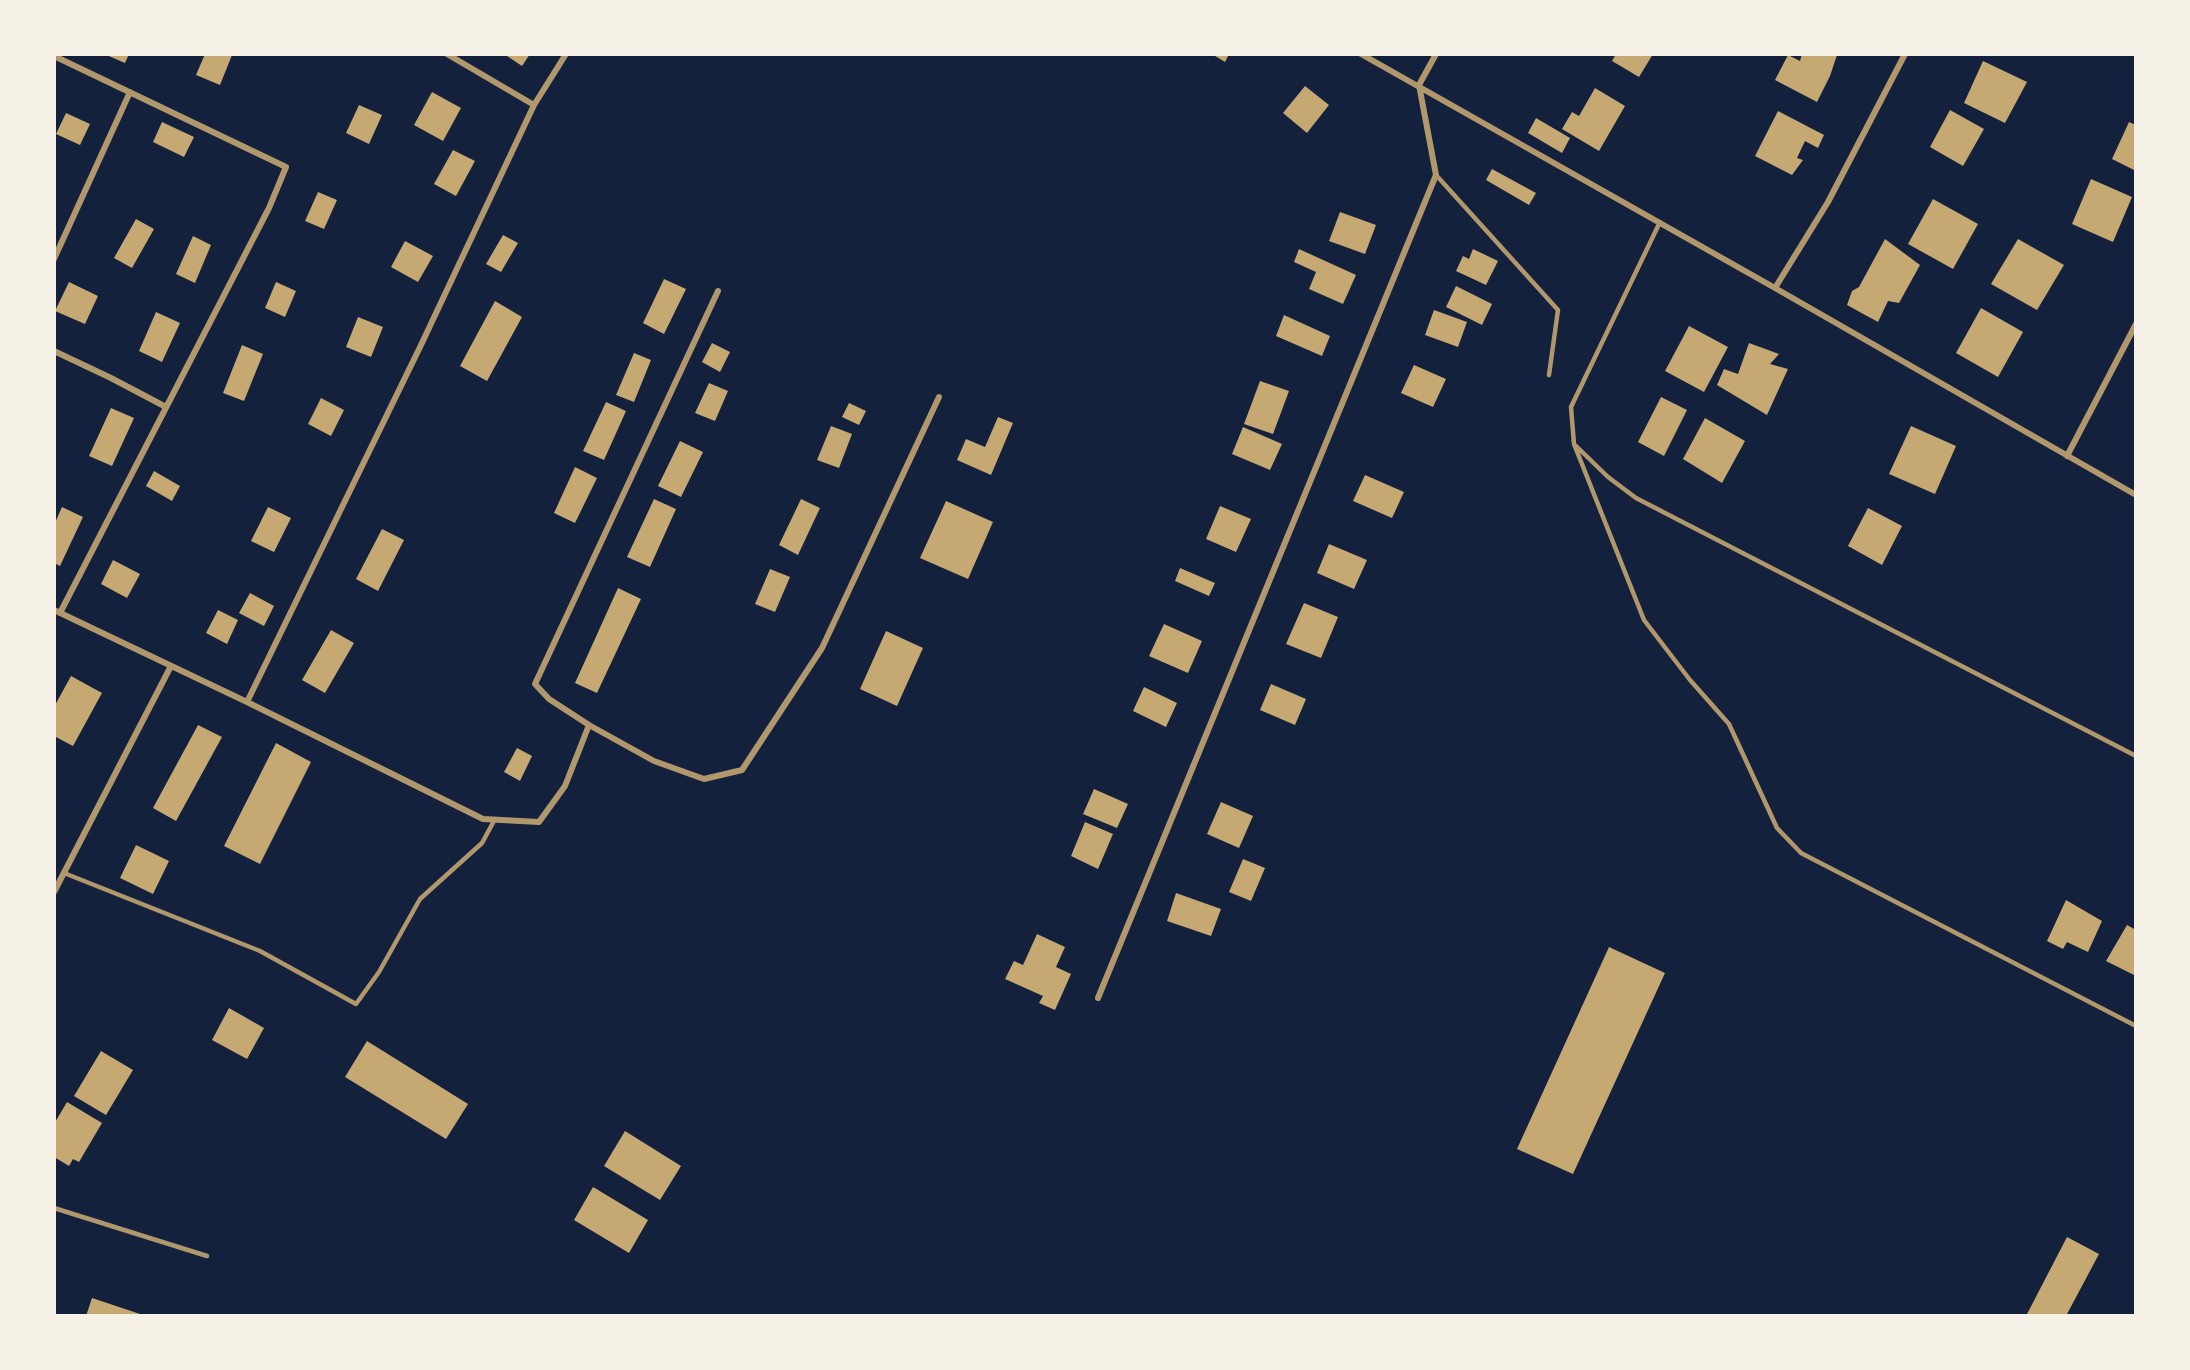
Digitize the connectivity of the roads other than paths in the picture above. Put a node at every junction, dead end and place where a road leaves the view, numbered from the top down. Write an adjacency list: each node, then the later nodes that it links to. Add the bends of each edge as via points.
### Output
1 (447, 54): 9 (street)
2 (566, 54): 9 (street)
3 (1361, 54): 7 (street)
4 (1436, 54): 7 (street)
5 (1905, 54): 13 (street, via 1828,202)
6 (54, 56): 8 (street)
7 (1419, 85): 10 (street); 11 (street)
8 (130, 92): 12 (street); 19 (street, via 286,167 269,208)
9 (534, 105): 25 (street)
10 (1436, 175): 17 (lane, via 1558,310); 31 (street)
11 (1660, 222): 13 (street); 20 (lane, via 1572,407)
12 (54, 259)
13 (1775, 288): 21 (street)
14 (718, 291): 26 (street, via 535,684 549,699)
15 (2136, 324): 21 (street)
16 (54, 351): 19 (street)
17 (1549, 375)
18 (939, 397): 26 (street, via 822,648 742,770 704,779 654,761)
19 (166, 407): 23 (street)
20 (1574, 444): 27 (lane, via 1636,498); 32 (lane, via 1644,620 1729,724 1777,828 1801,853)
21 (2067, 456): 22 (street)
22 (2136, 495)
23 (57, 611): 24 (street)
24 (171, 666): 25 (street); 29 (street)
25 (247, 702): 28 (street, via 483,819)
26 (589, 725): 28 (street, via 565,786 539,822)
27 (2136, 756)
28 (495, 819): 29 (lane, via 483,843 420,898 379,972 356,1004 260,951)
29 (64, 873): 30 (street)
30 (54, 892)
31 (1098, 998)
32 (2136, 1026)
33 (54, 1208): 34 (lane)
34 (207, 1256)

